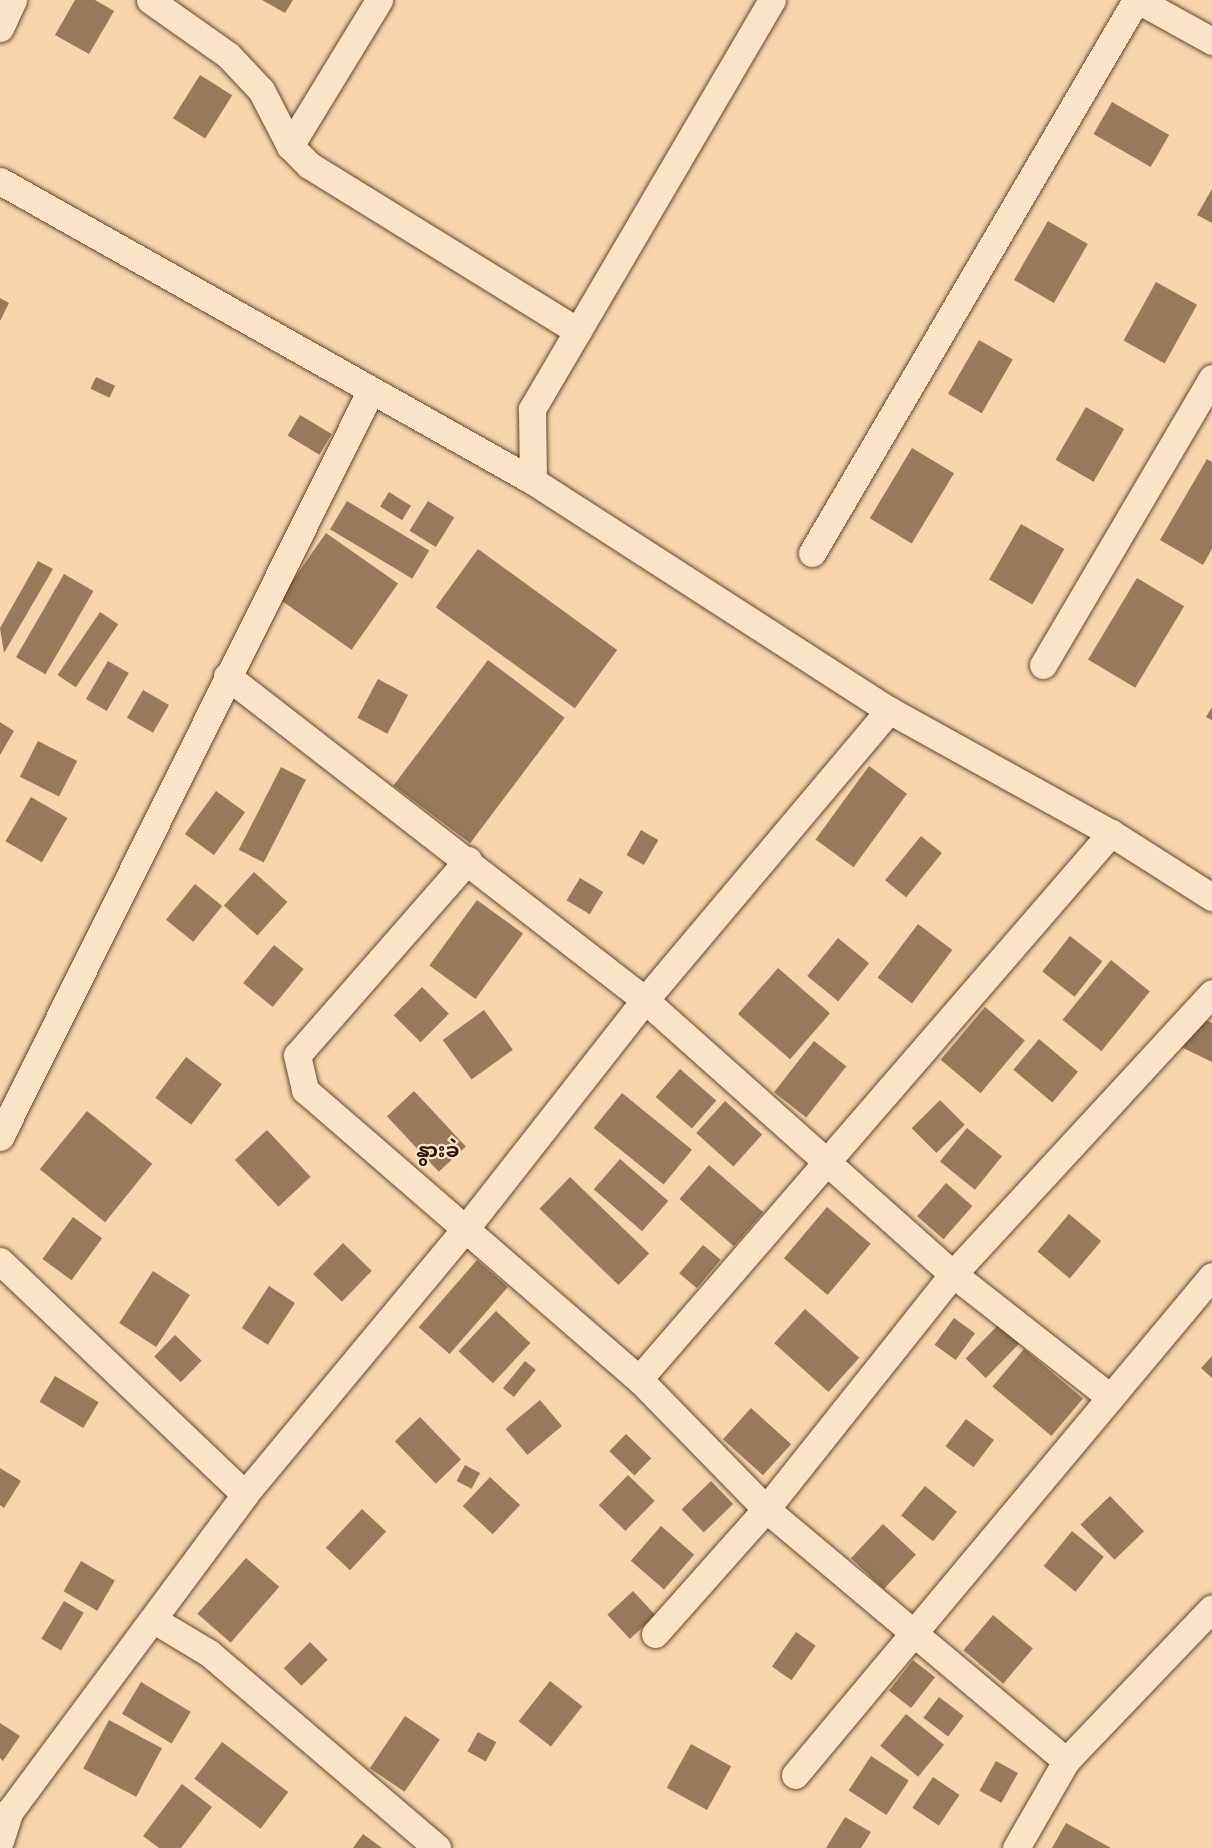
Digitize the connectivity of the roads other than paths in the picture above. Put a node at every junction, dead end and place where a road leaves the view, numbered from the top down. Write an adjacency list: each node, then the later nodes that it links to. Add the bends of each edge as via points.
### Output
1 (13, 0): 6 (street)
2 (150, 0): 8 (street, via 228,55 261,90)
3 (379, 0): 8 (street)
4 (772, 0): 10 (street)
5 (1137, 0): 7 (street); 14 (street)
6 (0, 28)
7 (1212, 41)
8 (290, 146): 10 (street, via 309,165)
9 (0, 181): 12 (street)
10 (578, 331): 13 (street, via 532,409)
11 (1212, 378): 15 (street)
12 (370, 392): 13 (street); 16 (street)
13 (533, 482): 17 (street)
14 (812, 553)
15 (1043, 665)
16 (226, 676): 19 (street); 23 (street)
17 (889, 711): 18 (street); 22 (street)
18 (1111, 833): 20 (street); 24 (street)
19 (468, 860): 22 (street); 25 (street, via 297,1055 305,1090)
20 (1212, 897)
21 (1212, 993): 27 (street)
22 (645, 1000): 24 (street); 25 (street)
23 (0, 1137)
24 (830, 1160): 27 (street); 29 (street)
25 (466, 1228): 29 (street); 31 (street)
26 (0, 1261): 31 (street)
27 (953, 1274): 30 (street); 32 (street)
28 (1212, 1276): 30 (street)
29 (639, 1379): 32 (street)
30 (1110, 1397): 35 (street)
31 (245, 1494): 34 (street)
32 (766, 1509): 35 (street); 36 (street)
33 (1212, 1608): 37 (street)
34 (154, 1620): 39 (street, via 10,1811); 40 (street, via 208,1653)
35 (910, 1632): 37 (street); 38 (street)
36 (655, 1634)
37 (1066, 1761): 41 (street)
38 (795, 1775)
39 (0, 1841)
40 (437, 1848)
41 (1017, 1848)

